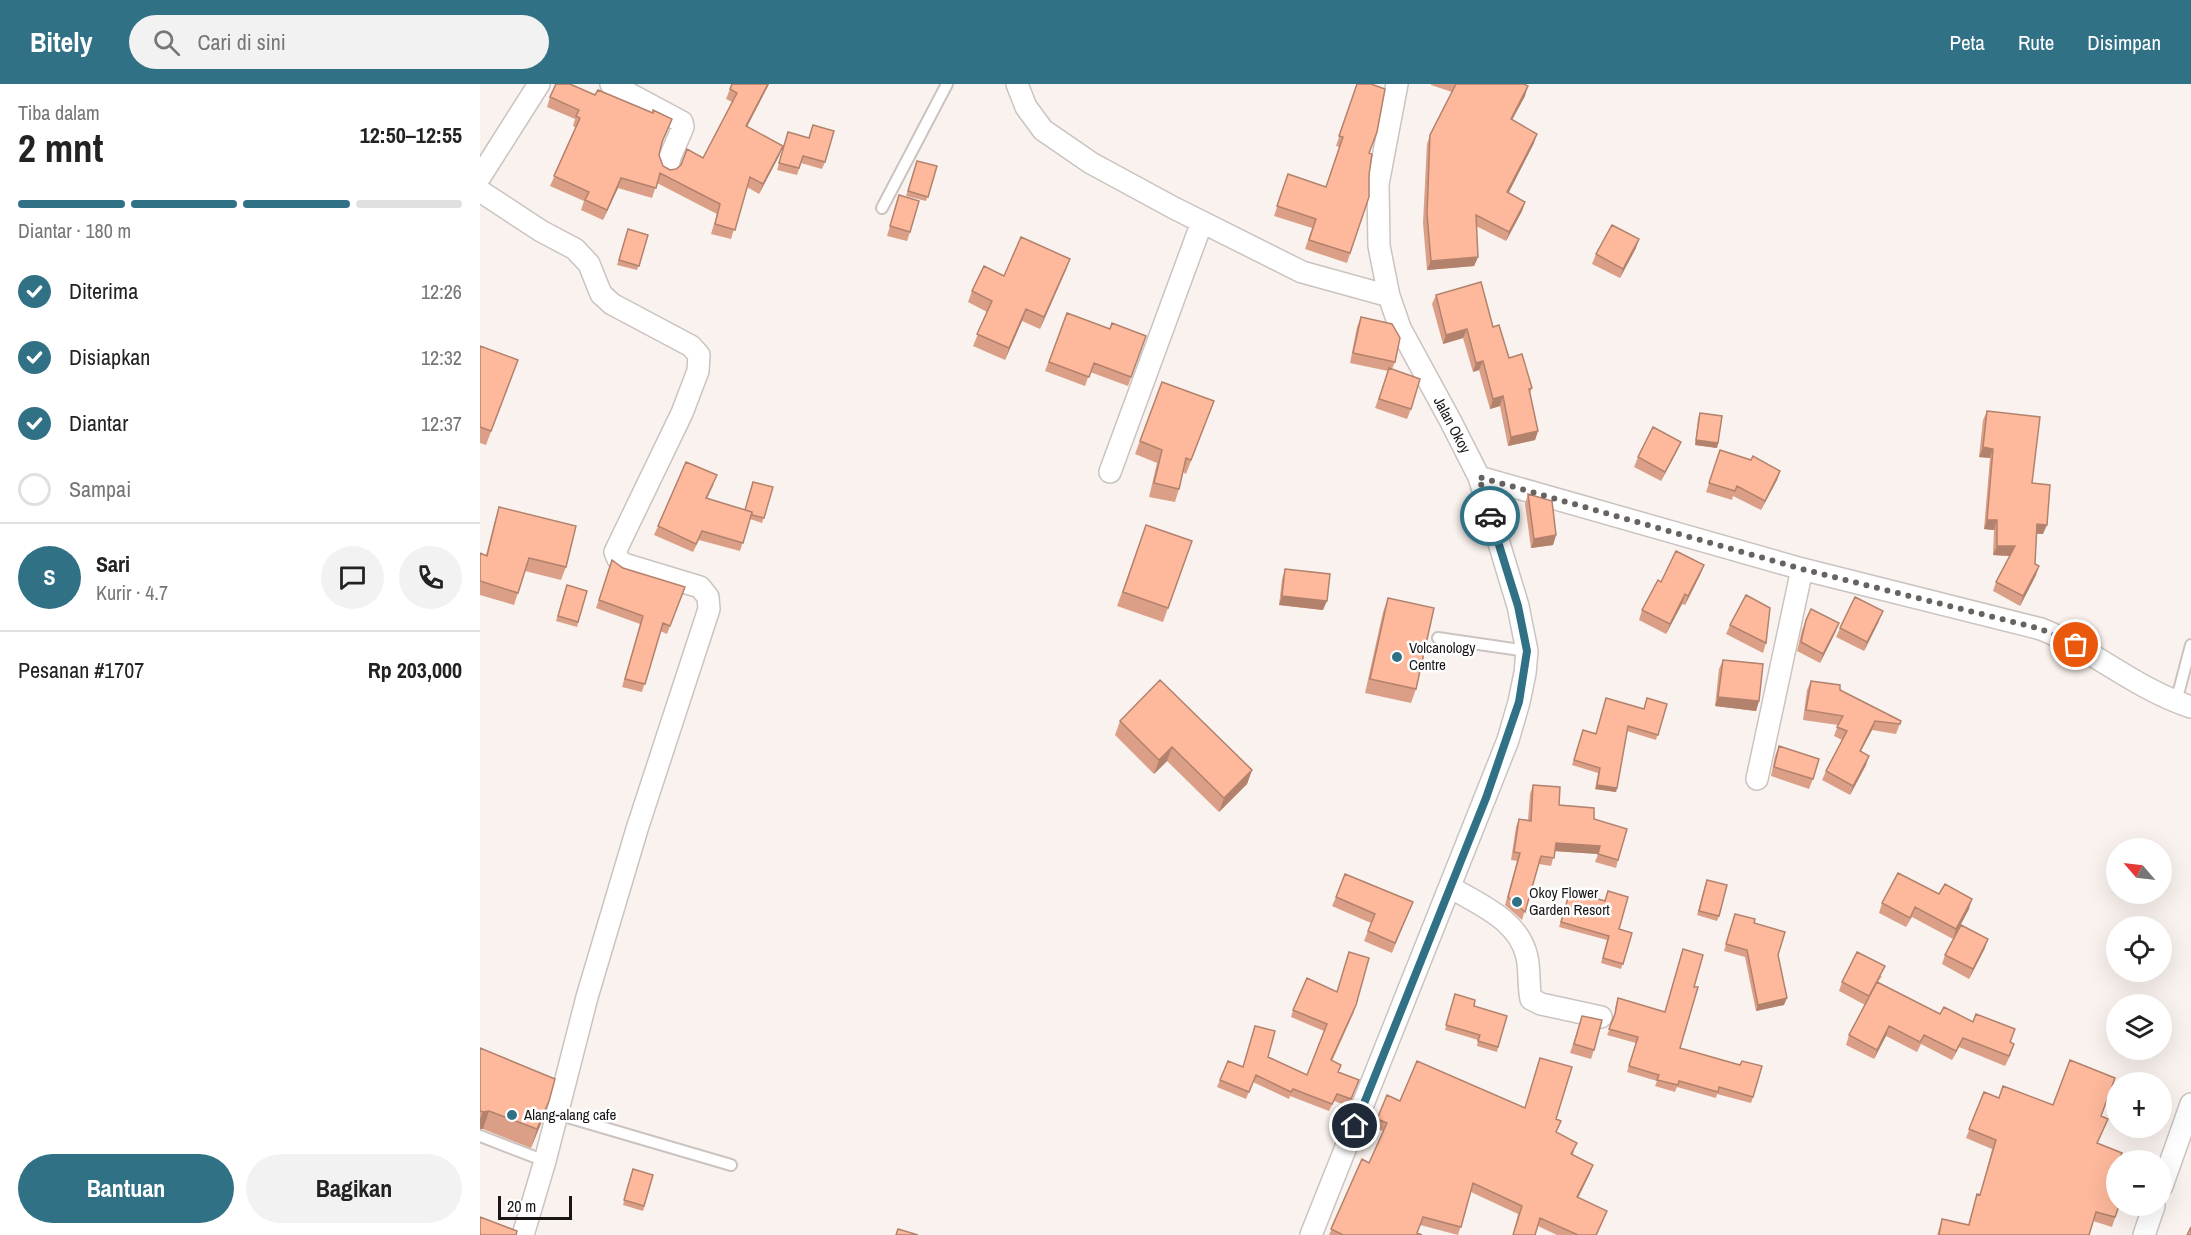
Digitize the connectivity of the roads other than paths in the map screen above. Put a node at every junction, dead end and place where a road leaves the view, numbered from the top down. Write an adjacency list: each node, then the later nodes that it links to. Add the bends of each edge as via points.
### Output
1 (539, 84): 7 (street)
2 (611, 84): 6 (street, via 682,122)
3 (947, 84): 9 (lane)
4 (1017, 84): 10 (street, via 1026,107 1043,130 1091,163)
5 (1396, 84): 11 (street, Jalan Okoy, via 1378,184 1379,246)
6 (668, 167)
7 (480, 177)
8 (480, 191): 23 (street, via 575,249 589,264 601,294 612,304 684,341 699,355 698,371 682,413 615,552 624,564 700,587 708,597 709,609 637,829)
9 (882, 208)
10 (1202, 222): 11 (street, via 1302,272); 12 (street)
11 (1389, 296): 13 (street, Jalan Okoy, via 1400,328)
12 (1110, 472)
13 (1479, 477): 14 (street); 17 (street, Jalan Okoy, via 1518,606)
14 (1802, 569): 18 (street, via 2041,629 2063,638 2140,686); 19 (street)
15 (1438, 638): 17 (lane)
16 (2191, 645): 18 (lane)
17 (1527, 651): 20 (street, Jalan Okoy, via 1508,740)
18 (2183, 705)
19 (1757, 779)
20 (1450, 887): 21 (street, via 1515,929 1528,960 1531,999); 30 (street, Jalan Okoy)
21 (1601, 1017)
22 (2191, 1104): 25 (street)
23 (557, 1114): 26 (street); 27 (lane)
24 (480, 1136): 26 (lane)
25 (2172, 1158)
26 (545, 1161): 29 (street)
27 (731, 1165)
28 (2151, 1216): 31 (street)
29 (523, 1235)
30 (1311, 1235)
31 (2144, 1235)

